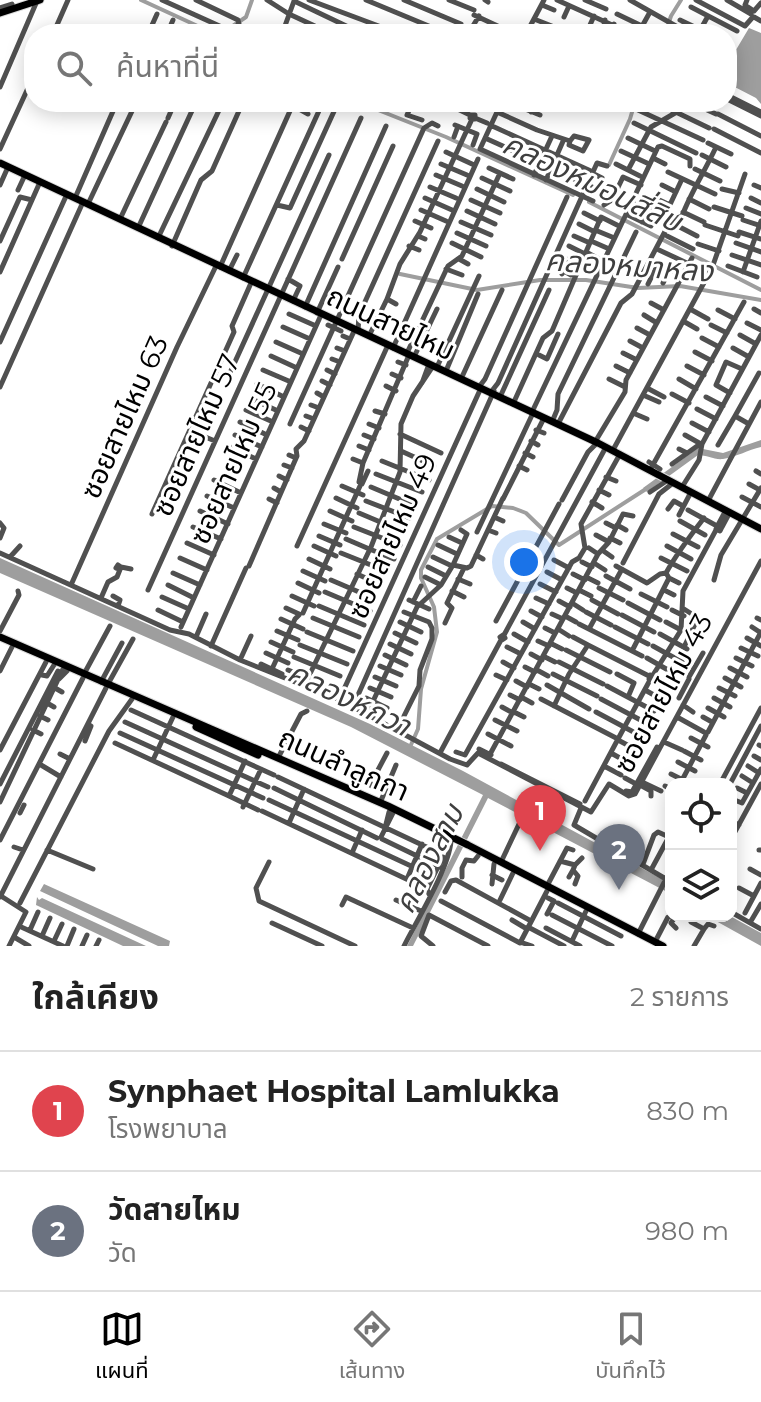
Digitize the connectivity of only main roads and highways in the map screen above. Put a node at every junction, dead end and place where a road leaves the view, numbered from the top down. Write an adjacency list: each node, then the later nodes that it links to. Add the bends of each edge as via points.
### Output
1 (39, 0): 2 (main road)
2 (12, 5): 3 (main road)
3 (0, 11)
4 (4, 165): 5 (main road, ถนนสายไหม, via 333,324 655,467)
5 (761, 529)
6 (0, 639): 7 (main road, ถนนลำลูกกา); 7 (main road, ถนนลำลูกกา)
7 (84, 676): 8 (main road, ถนนลำลูกกา)
8 (105, 685): 9 (main road, ถนนลำลูกกา); 9 (main road, ถนนลำลูกกา, via 170,721)
9 (248, 747): 10 (main road, ถนนลำลูกกา); 10 (main road, ถนนลำลูกกา)
10 (454, 841): 11 (main road, ถนนลำลูกกา)
11 (467, 847): 12 (main road, ถนนลำลูกกา); 12 (main road, ถนนลำลูกกา)
12 (498, 863): 13 (main road, ถนนลำลูกกา); 13 (main road, ถนนลำลูกกา)
13 (551, 895): 14 (main road, ถนนลำลูกกา); 14 (main road, ถนนลำลูกกา, via 585,914)
14 (600, 916): 15 (main road, ถนนลำลูกกา); 15 (main road, ถนนลำลูกกา)
15 (657, 945)

